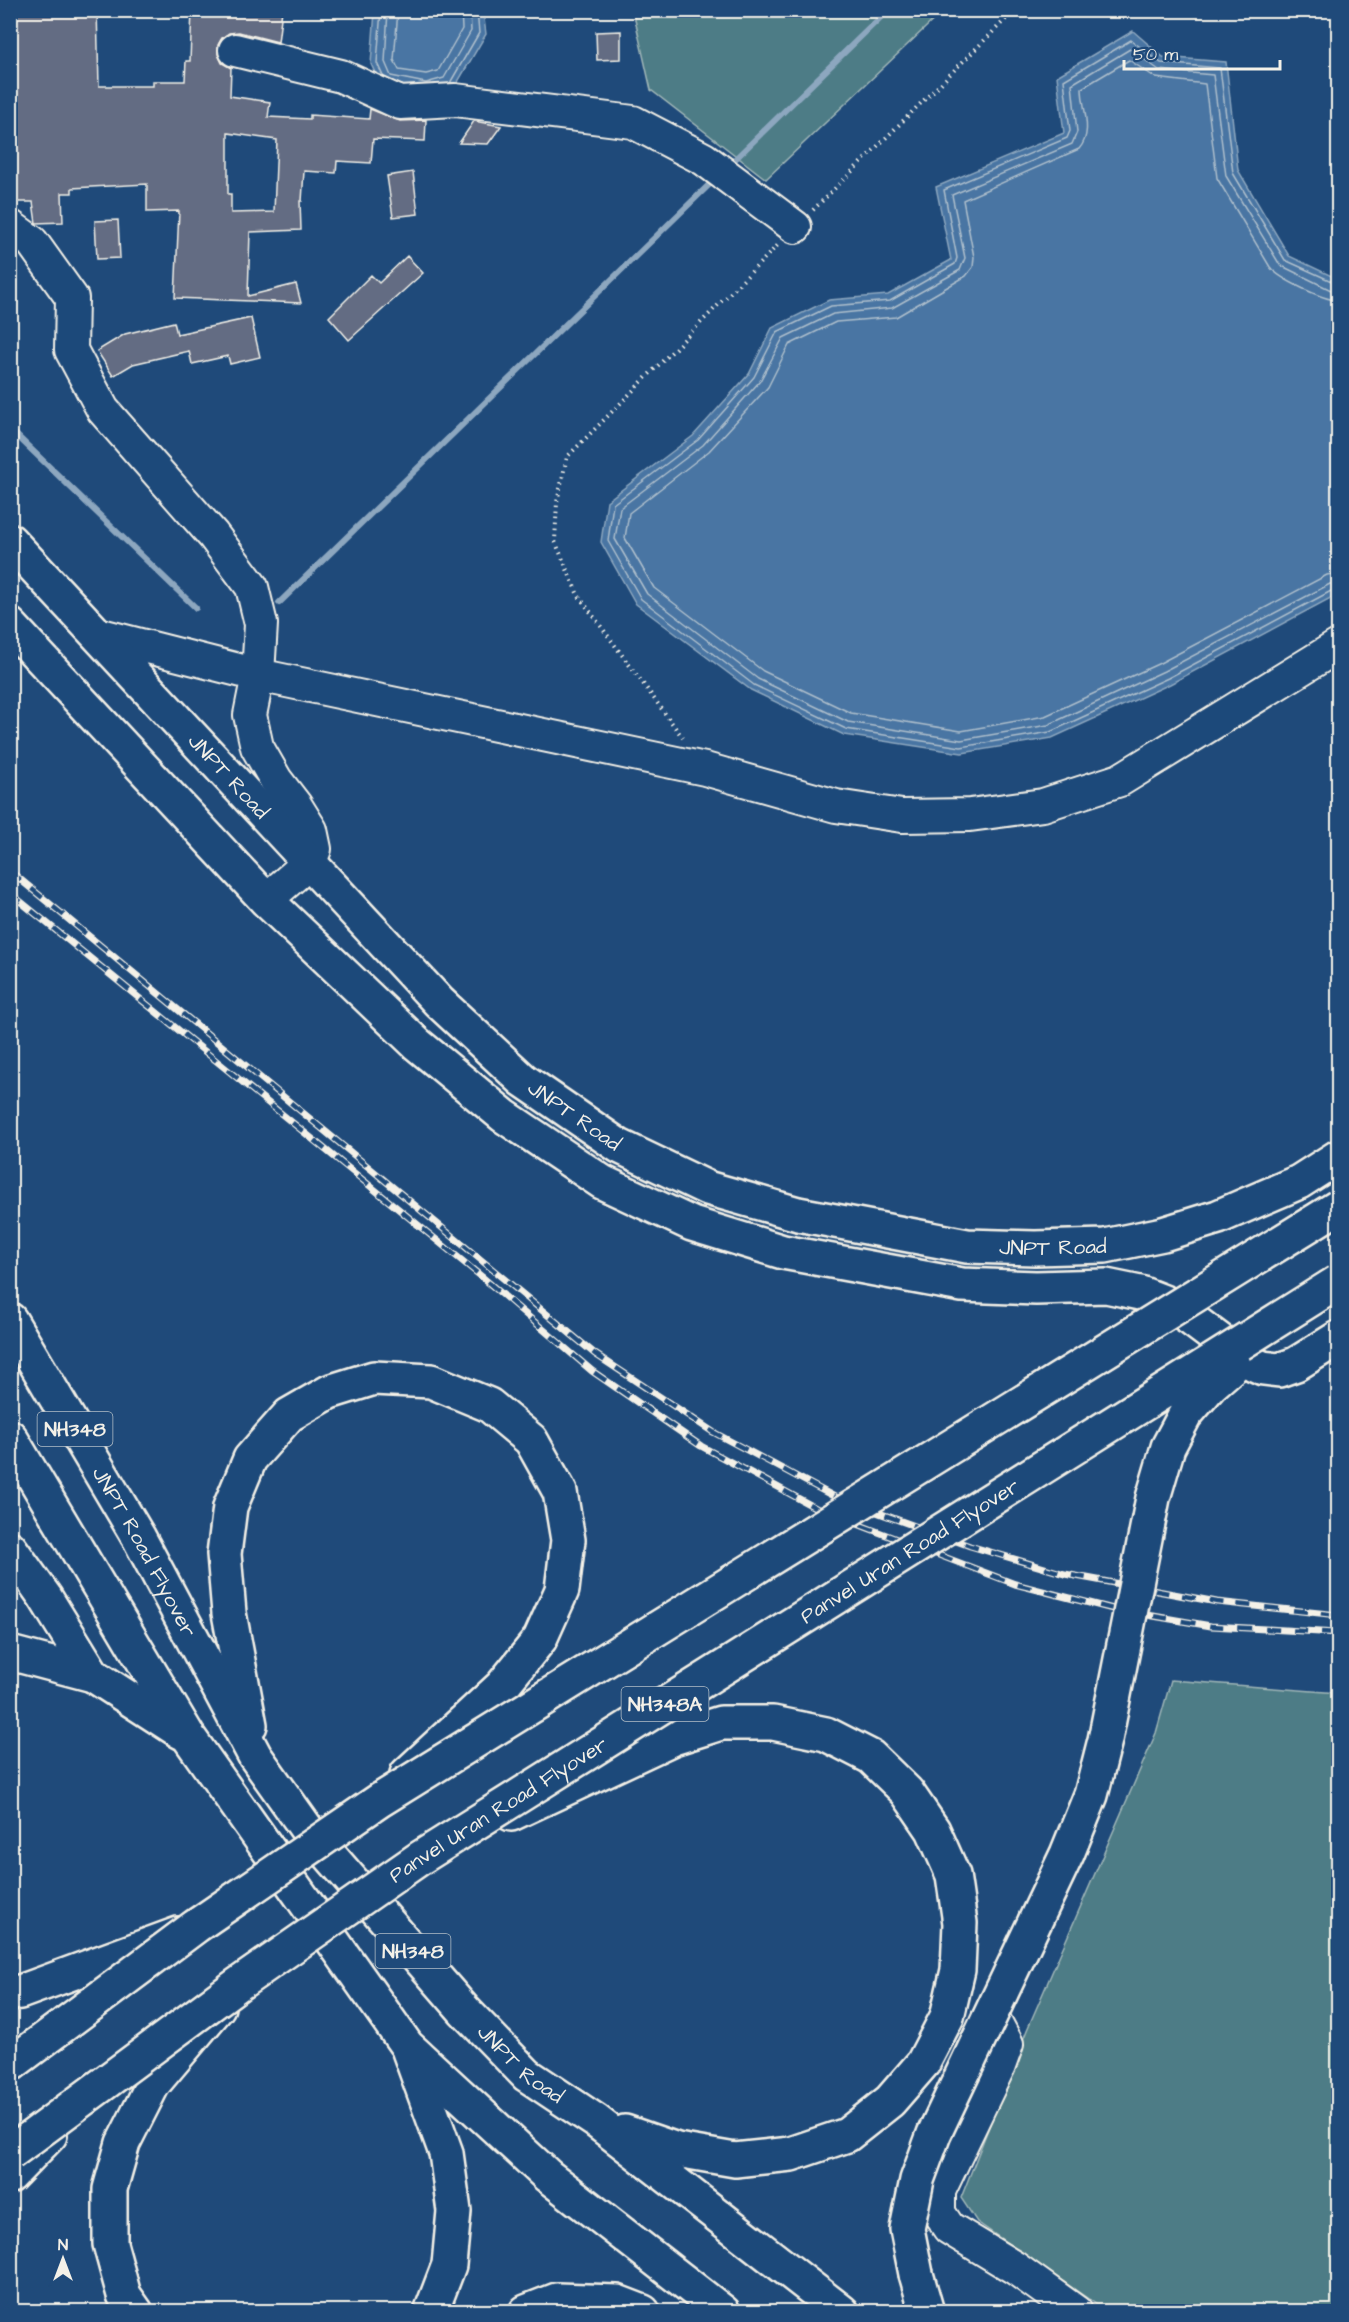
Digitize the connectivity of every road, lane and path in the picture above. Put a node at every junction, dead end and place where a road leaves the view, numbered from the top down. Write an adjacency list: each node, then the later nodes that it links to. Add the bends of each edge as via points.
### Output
1 (1014, 10): 4 (path)
2 (235, 50): 4 (street, via 341,76 400,103 454,99 633,122 722,172)
3 (10, 226): 9 (street, via 32,242 72,298 71,350 103,410 213,535 252,587 261,624)
4 (795, 227): 10 (path, via 567,457 557,502 555,541 578,595)
5 (10, 541): 7 (main road, JNPT Road)
6 (10, 626): 12 (main road, JNPT Road)
7 (97, 634): 9 (street); 11 (main road, JNPT Road)
8 (1338, 646): 10 (street, via 1120,780 1043,805 970,815 902,816 836,806)
9 (258, 675): 10 (street); 11 (street, via 250,715 257,747 310,830 315,849)
10 (705, 769)
11 (310, 862): 12 (street); 15 (main road, JNPT Road, via 439,1002 523,1080 619,1146 707,1188 798,1214 967,1246)
12 (266, 900): 16 (main road, JNPT Road, via 434,1058 504,1116 612,1187 692,1224 783,1252 962,1285)
13 (1338, 1157): 15 (main road, JNPT Road, via 1299,1182 1218,1217)
14 (1338, 1207): 26 (main road, NH348A, bridge)
15 (1105, 1246): 16 (main road)
16 (1106, 1286): 19 (main road, JNPT Road, via 1140,1293 1166,1304 1263,1368 1279,1370 1296,1364)
17 (1331, 1287): 27 (main road, Panvel Uran Road Flyover / NH348A, bridge); 31 (main road, bridge, via 1211,1385 1185,1414 1168,1447 1091,1795)
18 (10, 1320): 25 (main road, JNPT Road Flyover / NH348, via 139,1538)
19 (1338, 1338)
20 (10, 1437): 24 (main road, NH348)
21 (10, 1548): 23 (main road)
22 (10, 1653): 23 (main road)
23 (93, 1675): 24 (main road)
24 (188, 1736): 33 (main road, NH348)
25 (255, 1756): 26 (main road, bridge, via 229,1613 224,1554 230,1507 250,1459 289,1415 329,1392 374,1378 431,1381 489,1405 531,1440 560,1492 568,1540 562,1590 540,1639 502,1686); 37 (main road, JNPT Road / NH348, via 306,1828 464,2010 527,2075)
26 (380, 1800): 28 (main road, NH348A, bridge)
27 (420, 1858): 29 (main road, Panvel Uran Road Flyover / NH348A, bridge); 37 (main road, bridge, via 673,1738 721,1723 773,1723 826,1734 871,1757 907,1792 933,1830 953,1875 960,1923 958,1970 947,2017 923,2063 890,2101 846,2135 791,2154 735,2160 677,2150)
28 (196, 1926): 30 (main road, bridge, via 80,1971); 32 (main road, NH348A, bridge)
29 (237, 1984): 36 (main road, Panvel Uran Road Flyover / NH348A, bridge); 40 (main road, bridge, via 153,2084 123,2143 110,2189 110,2244 124,2295)
30 (10, 1993)
31 (991, 2014): 46 (main road, bridge, via 916,2180 907,2229); 47 (street, via 1007,2044 939,2191 939,2214 949,2228 1015,2268)
32 (47, 2036): 34 (main road, bridge); 35 (main road, NH348A, bridge)
33 (407, 2046): 41 (main road, via 446,2153 454,2211 449,2265); 44 (main road, NH348, via 548,2176)
34 (10, 2054)
35 (10, 2065)
36 (88, 2094): 38 (main road, Panvel Uran Road Flyover / NH348A, bridge); 39 (main road, bridge)
37 (596, 2121): 45 (main road, JNPT Road / NH348)
38 (10, 2153)
39 (10, 2176)
40 (136, 2312)
41 (430, 2312)
42 (526, 2312): 43 (main road, via 557,2300 617,2302)
43 (643, 2312)
44 (723, 2312)
45 (842, 2312)
46 (927, 2312)
47 (1076, 2312)

